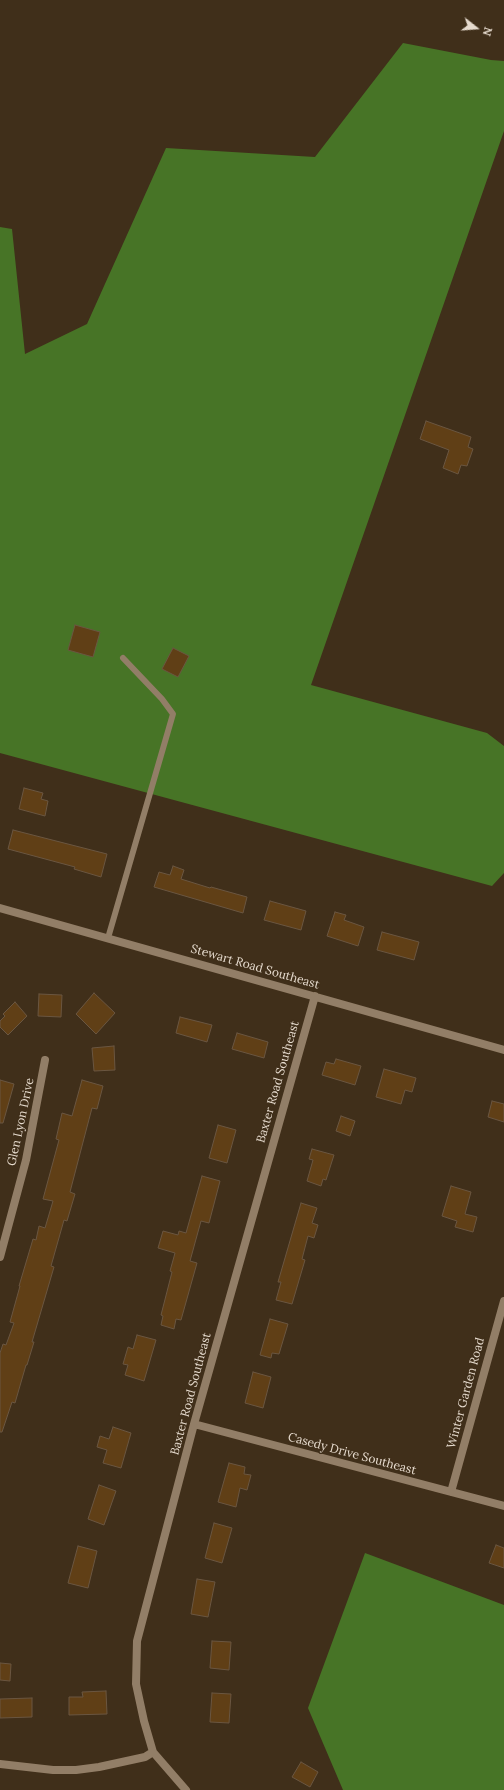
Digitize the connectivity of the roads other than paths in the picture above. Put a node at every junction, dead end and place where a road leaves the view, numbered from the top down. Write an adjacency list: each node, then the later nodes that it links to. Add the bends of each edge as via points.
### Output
1 (123, 658): 3 (lane, via 173,714)
2 (0, 908): 3 (street, Stewart Road Southeast)
3 (108, 938): 4 (street, Stewart Road Southeast)
4 (315, 996): 5 (street, Stewart Road Southeast); 9 (street, Baxter Road Southeast)
5 (504, 1050)
6 (46, 1060): 7 (street, Glen Lyon Drive, via 26,1160)
7 (0, 1257)
8 (504, 1301): 10 (street, Winter Garden Road)
9 (194, 1424): 10 (street, Casedy Drive Southeast); 12 (street, Baxter Road Southeast, via 137,1641 136,1684)
10 (451, 1492): 11 (street, Casedy Drive Southeast)
11 (504, 1506)
12 (153, 1752): 13 (street, via 145,1757 76,1770); 14 (street, Baxter Road Southeast)
13 (0, 1764)
14 (186, 1790)

